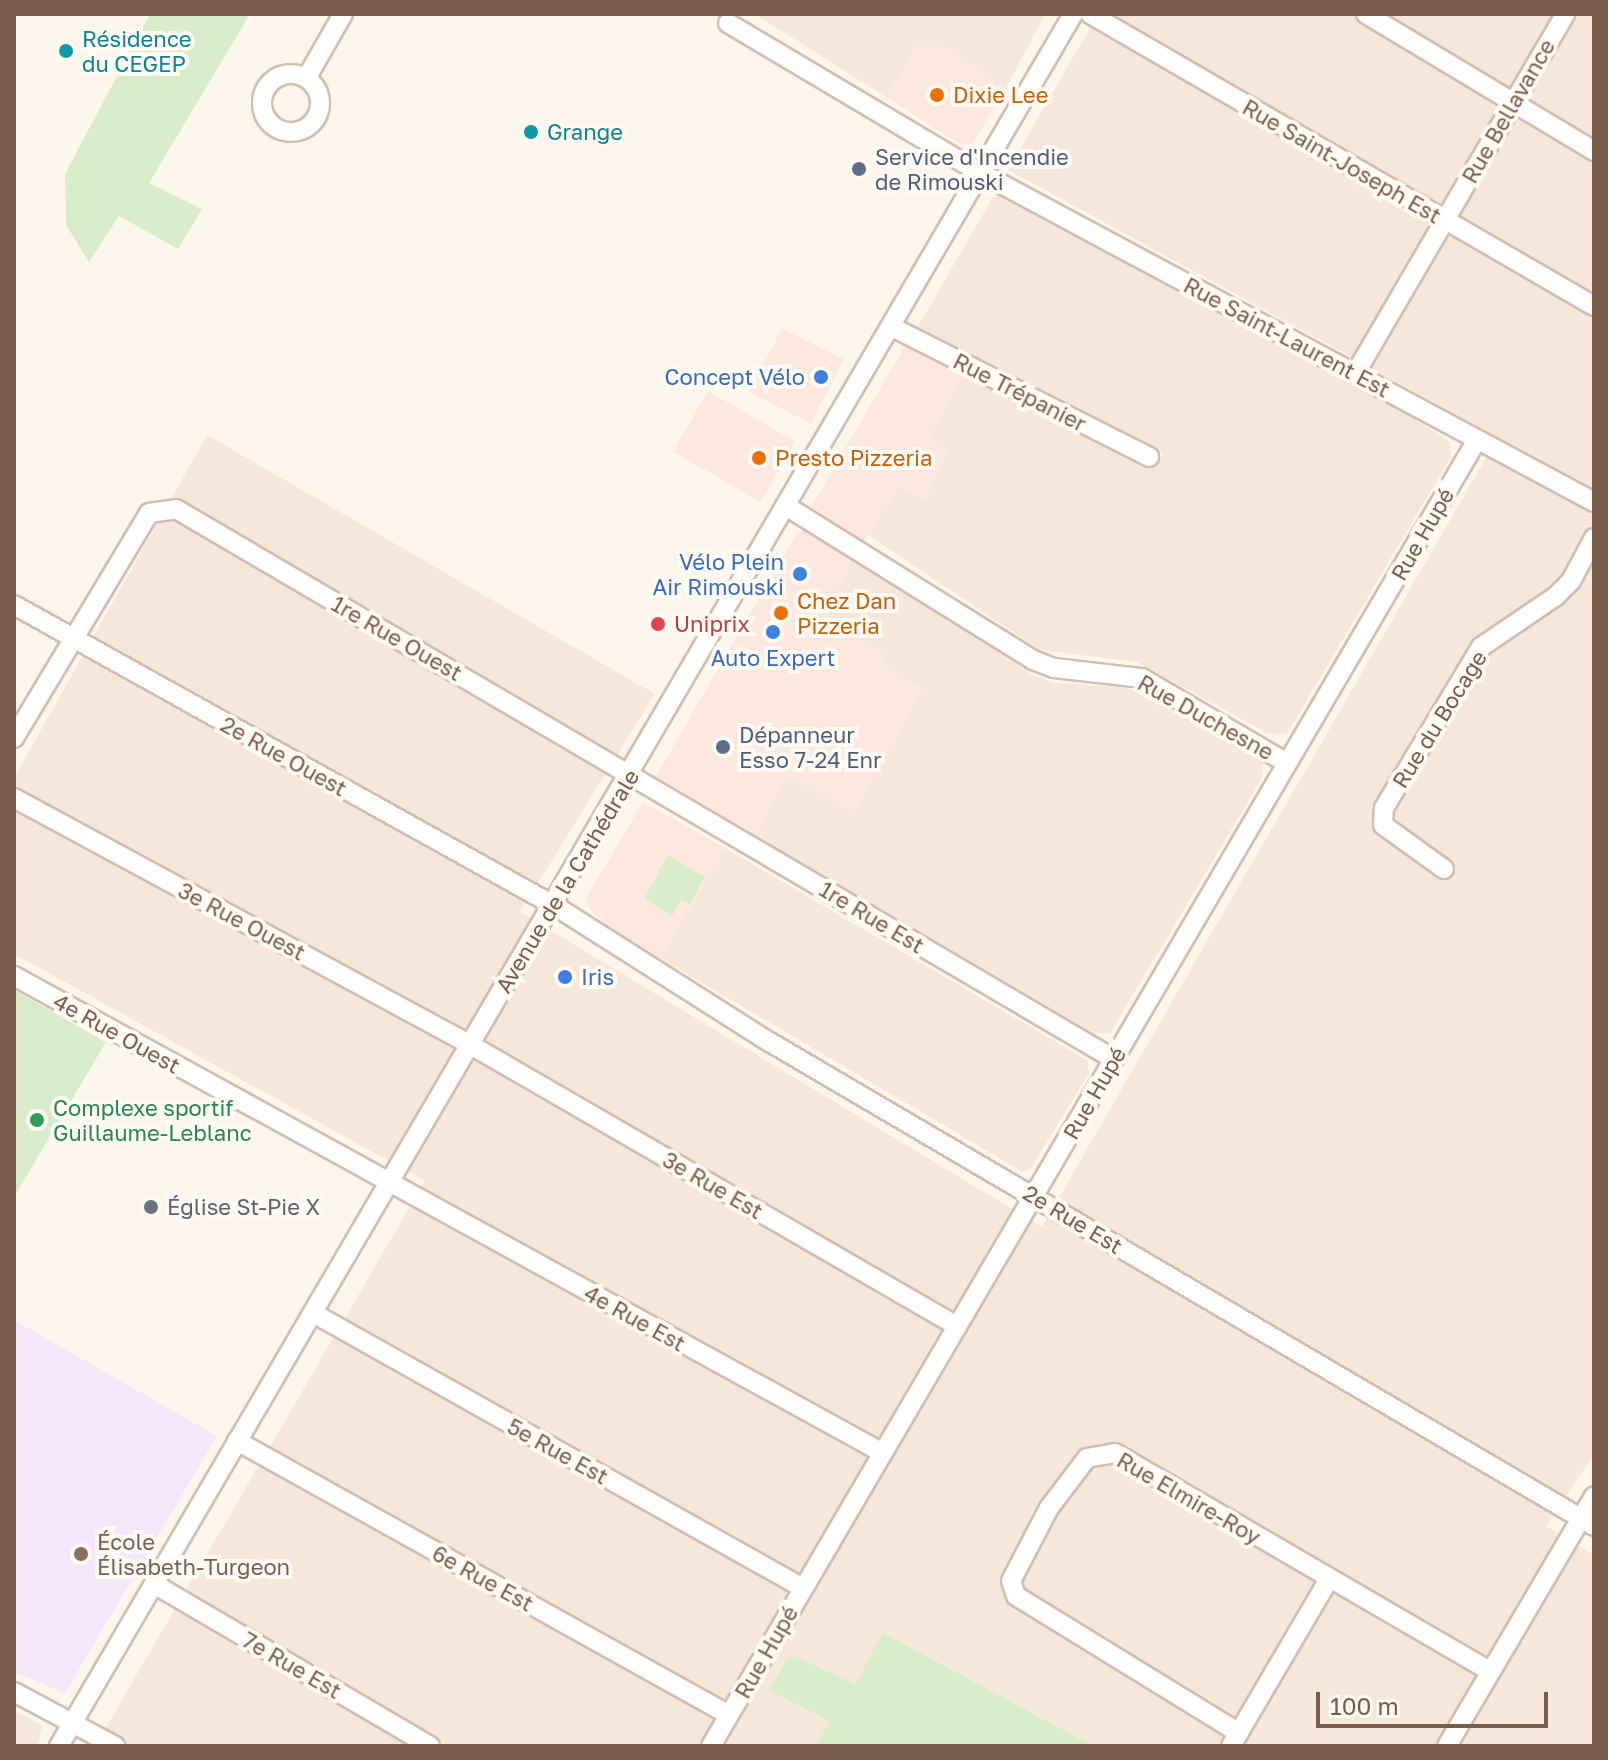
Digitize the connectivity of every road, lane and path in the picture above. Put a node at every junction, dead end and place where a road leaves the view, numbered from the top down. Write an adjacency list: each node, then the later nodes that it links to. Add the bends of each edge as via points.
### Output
1 (343, 14): 7 (street)
2 (1073, 14): 10 (street, Avenue de la Cathédrale)
3 (1090, 14): 11 (street, Rue Saint-Joseph Est)
4 (1366, 14): 8 (street)
5 (1565, 14): 8 (street, Rue Bellavance)
6 (728, 23): 10 (street, Rue Saint-Laurent Est)
7 (307, 77)
8 (1513, 103): 9 (street); 11 (street, Rue Bellavance)
9 (1594, 151)
10 (979, 172): 13 (street, Avenue de la Cathédrale); 14 (street, Rue Saint-Laurent Est)
11 (1444, 221): 12 (street, Rue Saint-Joseph Est); 14 (street, Rue Bellavance)
12 (1594, 306)
13 (892, 327): 16 (street, Rue Trépanier); 18 (street, Avenue de la Cathédrale)
14 (1355, 374): 15 (street, Rue Saint-Laurent Est)
15 (1477, 440): 17 (street, Rue Saint-Laurent Est); 23 (street, Rue Hupé)
16 (1149, 457)
17 (1594, 502)
18 (786, 506): 23 (street, Rue Duchesne, via 1033,660 1054,668 1142,678); 24 (street, Avenue de la Cathédrale)
19 (1594, 538): 26 (street, Rue du Bocage, via 1571,581 1556,596 1481,647 1384,808 1383,825)
20 (14, 605): 21 (street, 2e Rue Ouest)
21 (74, 639): 22 (street); 24 (street, 1re Rue Ouest, via 149,513 162,507 176,509); 27 (street, 2e Rue Ouest)
22 (14, 738)
23 (1287, 763): 30 (street, Rue Hupé)
24 (630, 774): 27 (street, Avenue de la Cathédrale); 30 (street, 1re Rue Est)
25 (14, 798): 29 (street, 3e Rue Ouest)
26 (1444, 869)
27 (555, 906): 29 (street, Avenue de la Cathédrale); 32 (street, 2e Rue Est, via 768,1041)
28 (14, 976): 31 (street, 4e Rue Ouest)
29 (469, 1044): 31 (street, Avenue de la Cathédrale); 34 (street, 3e Rue Est)
30 (1114, 1059): 32 (street, Rue Hupé)
31 (387, 1183): 33 (street, Avenue de la Cathédrale); 36 (street, 4e Rue Est)
32 (1034, 1195): 34 (street, Rue Hupé); 38 (street, 2e Rue Est)
33 (313, 1313): 35 (street, Avenue de la Cathédrale); 41 (street, 5e Rue Est)
34 (957, 1326): 36 (street, Rue Hupé)
35 (237, 1441): 40 (street, Avenue de la Cathédrale); 44 (street, 6e Rue Est)
36 (883, 1453): 41 (street, Rue Hupé)
37 (1594, 1496): 38 (street)
38 (1587, 1522): 42 (street)
39 (1329, 1579): 42 (street, Rue Elmire-Roy); 46 (street); 46 (street, Rue Elmire-Roy, via 1115,1453 1087,1458 1049,1508 1011,1581 1016,1596)
40 (154, 1584): 45 (street, Avenue de la Cathédrale); 49 (street, 7e Rue Est)
41 (803, 1588): 44 (street, Rue Hupé)
42 (1490, 1671): 51 (street)
43 (14, 1692): 45 (street)
44 (729, 1715): 50 (street, Rue Hupé)
45 (74, 1721): 47 (street, Avenue de la Cathédrale); 48 (street)
46 (1235, 1739)
47 (59, 1746)
48 (115, 1746)
49 (430, 1746)
50 (711, 1746)
51 (1447, 1746)

